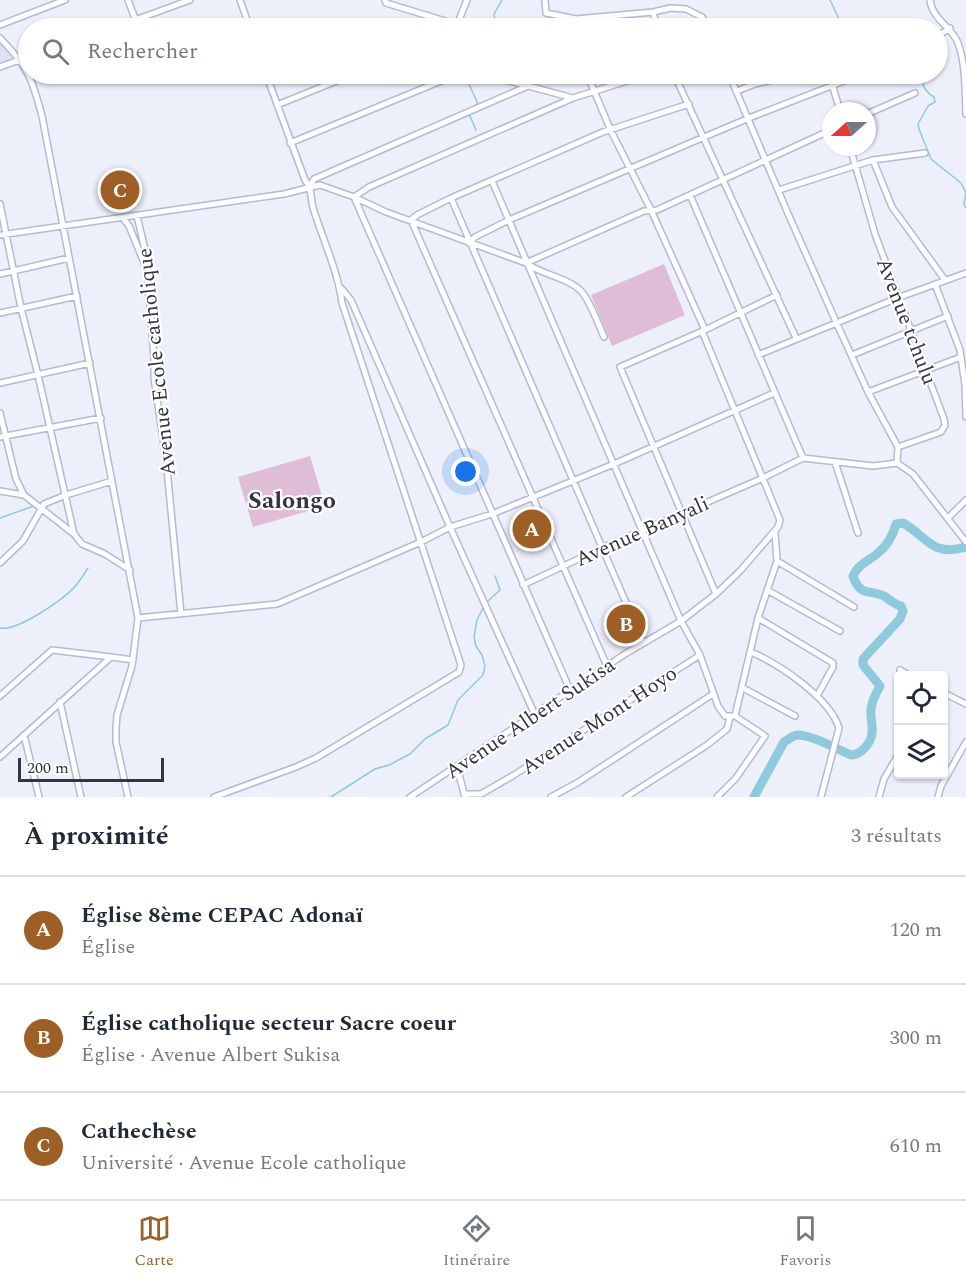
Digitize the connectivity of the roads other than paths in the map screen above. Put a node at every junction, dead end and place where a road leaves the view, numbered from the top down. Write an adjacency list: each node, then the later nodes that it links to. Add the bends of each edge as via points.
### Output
1 (65, 0): 13 (street)
2 (129, 0): 14 (street)
3 (190, 0): 15 (street)
4 (240, 0): 16 (street)
5 (385, 0): 17 (street)
6 (466, 0): 18 (street)
7 (545, 0): 19 (street, via 546,13)
8 (673, 0): 10 (street)
9 (930, 0): 23 (street)
10 (671, 8): 11 (street); 22 (street, via 694,11)
11 (653, 12): 20 (street); 21 (street)
12 (18, 18): 24 (street)
13 (18, 18)
14 (135, 18)
15 (144, 18)
16 (246, 18)
17 (434, 18)
18 (460, 18)
19 (571, 18)
20 (587, 18)
21 (654, 18)
22 (703, 18)
23 (939, 18)
24 (0, 25)
25 (950, 28): 51 (street, via 964,59)
26 (0, 38): 27 (street)
27 (18, 57)
28 (18, 61): 29 (street)
29 (0, 67)
30 (34, 84): 76 (street)
31 (270, 84): 49 (street)
32 (329, 84): 49 (street)
33 (434, 84): 56 (street)
34 (520, 84): 41 (street)
35 (590, 84): 44 (street)
36 (618, 84): 44 (street)
37 (679, 84): 48 (street)
38 (734, 84): 43 (street)
39 (755, 84): 43 (street)
40 (837, 84): 42 (street)
41 (528, 86): 46 (street); 65 (street, via 314,179)
42 (832, 86): 47 (street); 52 (street)
43 (737, 91): 52 (street)
44 (593, 92): 46 (street); 53 (street)
45 (915, 93): 50 (street)
46 (573, 98): 68 (street)
47 (837, 102)
48 (689, 104): 53 (street); 55 (street)
49 (277, 105): 56 (street)
50 (876, 110)
51 (966, 114)
52 (749, 118): 55 (street); 59 (street)
53 (611, 130): 62 (street); 64 (street)
54 (822, 134): 59 (street)
55 (705, 138): 62 (street); 63 (street)
56 (290, 143): 65 (street)
57 (925, 153): 60 (street)
58 (852, 156): 61 (street, Avenue tchulu)
59 (766, 160): 63 (street); 66 (street)
60 (873, 160): 61 (street); 85 (street, via 892,207)
61 (855, 165): 66 (street); 90 (street, Avenue tchulu, via 875,234)
62 (629, 170): 71 (street); 75 (street)
63 (723, 179): 67 (street); 88 (street)
64 (492, 181): 69 (street); 75 (street)
65 (310, 186): 68 (street, via 320,185); 72 (street, via 284,194); 87 (street, via 313,208)
66 (779, 190): 95 (street)
67 (690, 195): 71 (street); 93 (street)
68 (354, 197): 74 (street); 131 (street)
69 (451, 198): 74 (street); 78 (street)
70 (0, 204): 77 (street)
71 (651, 210): 80 (street); 96 (street)
72 (137, 216): 73 (street); 81 (street, Avenue Ecole catholique)
73 (123, 218): 76 (street); 81 (street)
74 (411, 220): 78 (street); 127 (street)
75 (509, 220): 78 (street); 80 (street)
76 (64, 225): 77 (street); 79 (street)
77 (3, 235): 82 (street)
78 (470, 243): 80 (street); 122 (street)
79 (69, 258): 82 (street); 89 (street)
80 (526, 263): 98 (street, via 583,293); 120 (street)
81 (147, 270): 149 (street, Avenue Ecole catholique, via 153,378 166,459)
82 (14, 271): 84 (street); 91 (street)
83 (966, 273): 85 (street)
84 (0, 274)
85 (945, 280): 86 (street)
86 (935, 284): 90 (street); 94 (street)
87 (340, 286): 133 (street, via 351,300); 139 (street, via 342,303)
88 (777, 295): 93 (street); 99 (street)
89 (77, 296): 91 (street); 103 (street)
90 (900, 297): 95 (street); 97 (street, Avenue tchulu)
91 (21, 308): 92 (street); 105 (street)
92 (0, 313)
93 (739, 313): 96 (street); 100 (street)
94 (948, 316): 97 (street); 102 (street)
95 (837, 324): 99 (street); 101 (street)
96 (703, 330): 109 (street); 115 (street, via 620,367)
97 (913, 331): 101 (street); 104 (street, Avenue tchulu)
98 (604, 337)
99 (796, 338): 100 (street)
100 (758, 355): 108 (street)
101 (852, 355): 107 (street)
102 (961, 357): 104 (street); 111 (street)
103 (90, 363): 105 (street); 112 (street)
104 (926, 370): 107 (street); 116 (street, Avenue tchulu, via 945,425 940,432)
105 (39, 375): 106 (street); 113 (street)
106 (0, 383)
107 (868, 392): 116 (street)
108 (774, 393): 109 (street); 117 (street)
109 (734, 411): 115 (street); 121 (street)
110 (0, 413): 114 (street)
111 (966, 417)
112 (101, 418): 113 (street); 123 (street)
113 (49, 427): 114 (street); 126 (street)
114 (2, 436): 125 (street)
115 (654, 446): 120 (street); 130 (street)
116 (898, 447): 119 (street)
117 (803, 458): 118 (street); 121 (street)
118 (835, 462): 119 (street, via 873,466); 136 (street)
119 (897, 463): 132 (street, via 913,474)
120 (614, 464): 122 (street); 134 (street)
121 (763, 478): 130 (street, Avenue Banyali); 135 (street, via 780,520)
122 (572, 480): 127 (street); 140 (street)
123 (112, 481): 126 (street); 144 (street)
124 (0, 492): 125 (street)
125 (24, 495): 129 (street)
126 (66, 495): 129 (street); 137 (street)
127 (532, 496): 131 (street); 143 (street)
128 (966, 500): 132 (street)
129 (42, 508): 137 (street); 142 (street, via 23,541)
130 (683, 513): 134 (street, Avenue Banyali); 147 (street)
131 (492, 514): 133 (street); 145 (street)
132 (948, 518): 138 (street)
133 (450, 527): 139 (street); 168 (street)
134 (644, 531): 140 (street, Avenue Banyali); 152 (street)
135 (775, 532): 141 (street); 147 (street, Avenue Albert Sukisa)
136 (858, 533)
137 (74, 534): 144 (street, via 82,544)
138 (965, 541)
139 (421, 542): 149 (street, via 277,604); 180 (street, via 462,665 459,672 316,758)
140 (604, 547): 143 (street, Avenue Banyali); 154 (street)
141 (777, 561): 146 (street); 148 (street)
142 (0, 563)
143 (564, 566): 145 (street, Avenue Banyali); 159 (street)
144 (130, 570): 150 (street)
145 (523, 585): 161 (street)
146 (767, 590): 151 (street); 153 (street)
147 (716, 594): 152 (street, Avenue Albert Sukisa)
148 (854, 607)
149 (181, 614): 150 (street)
150 (138, 618): 158 (street)
151 (758, 618): 155 (street); 165 (street, via 833,663)
152 (681, 621): 154 (street, Avenue Albert Sukisa); 156 (street)
153 (840, 631)
154 (644, 642): 159 (street, Avenue Albert Sukisa)
155 (751, 652): 160 (street); 165 (street, via 787,672)
156 (700, 655): 162 (street); 176 (street, Avenue Mont Hoyo, via 505,780 481,794)
157 (111, 657): 158 (street); 164 (street, via 52,650); 166 (street)
158 (133, 660): 179 (street, via 116,728)
159 (607, 666): 161 (street, Avenue Albert Sukisa)
160 (742, 688): 169 (street); 170 (street)
161 (570, 690): 168 (street, Avenue Albert Sukisa)
162 (713, 694): 169 (street, via 721,712); 182 (street)
163 (948, 695): 167 (street)
164 (0, 696)
165 (817, 696): 185 (street, via 839,728)
166 (60, 702): 171 (street); 178 (street)
167 (966, 704)
168 (535, 715): 175 (street, Avenue Albert Sukisa)
169 (733, 716): 183 (street, via 727,729 707,745); 184 (street, via 765,736 736,778)
170 (795, 717)
171 (24, 735): 173 (street); 177 (street)
172 (966, 742): 187 (street)
173 (0, 757)
174 (894, 762): 186 (street)
175 (457, 767): 176 (street); 181 (street, Avenue Albert Sukisa)
176 (464, 796)
177 (39, 797)
178 (81, 797)
179 (128, 797)
180 (214, 797)
181 (410, 797)
182 (551, 797)
183 (626, 797)
184 (717, 797)
185 (821, 797)
186 (879, 797)
187 (938, 797)

